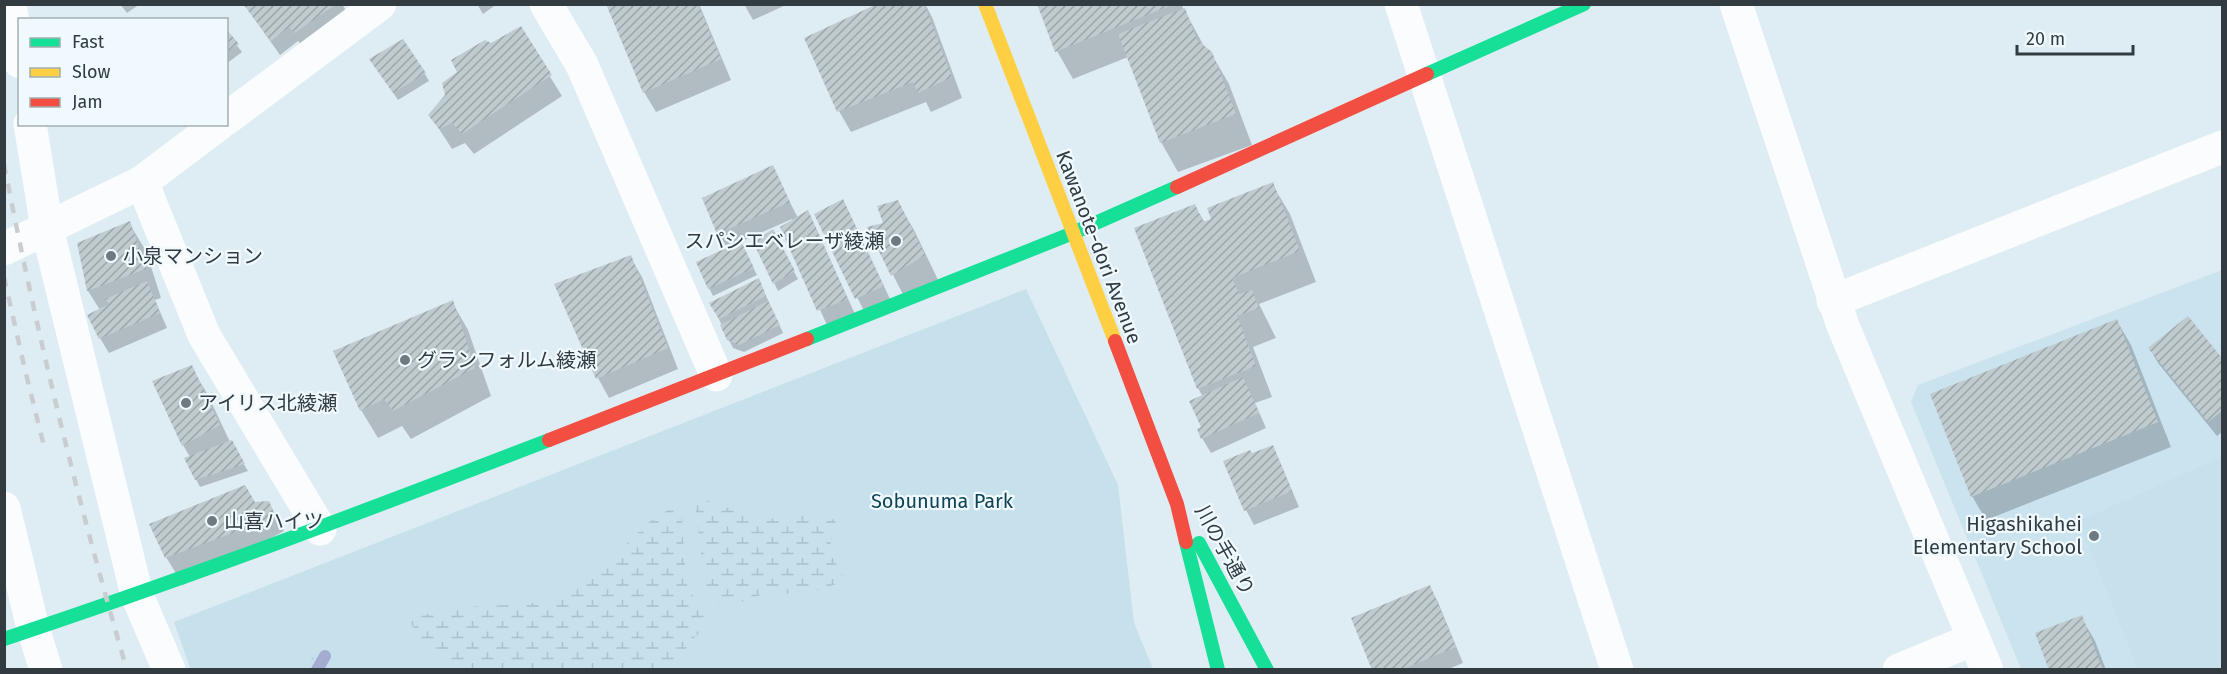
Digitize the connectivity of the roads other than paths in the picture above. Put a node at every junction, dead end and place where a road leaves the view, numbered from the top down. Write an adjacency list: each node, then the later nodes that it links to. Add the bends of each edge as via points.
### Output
1 (10, 4): 8 (street)
2 (380, 4): 10 (street)
3 (546, 4): 19 (street, via 582,65)
4 (985, 4): 16 (street, Kawanote-dori Avenue)
5 (1401, 4): 9 (street)
6 (1584, 4): 9 (street)
7 (1736, 4): 18 (street)
8 (18, 50)
9 (1424, 76): 16 (street); 30 (street)
10 (228, 118)
11 (30, 126): 15 (street)
12 (216, 126): 14 (street)
13 (2223, 147): 18 (street)
14 (142, 182): 15 (street); 22 (street, via 204,335)
15 (47, 228): 17 (street); 23 (street)
16 (1073, 232): 19 (street); 20 (street, Kawanote-dori Avenue)
17 (4, 249)
18 (1833, 301): 25 (street)
19 (716, 375): 22 (street)
20 (1177, 504): 28 (street, 川の手通り); 29 (street, 川の手通り)
21 (4, 508): 24 (street)
22 (320, 529): 23 (street)
23 (137, 596): 24 (street); 27 (street)
24 (19, 633): 26 (street)
25 (1974, 639): 31 (street); 32 (street)
26 (46, 669)
27 (169, 669)
28 (1218, 669)
29 (1267, 669)
30 (1617, 669)
31 (1899, 669)
32 (1987, 669)

